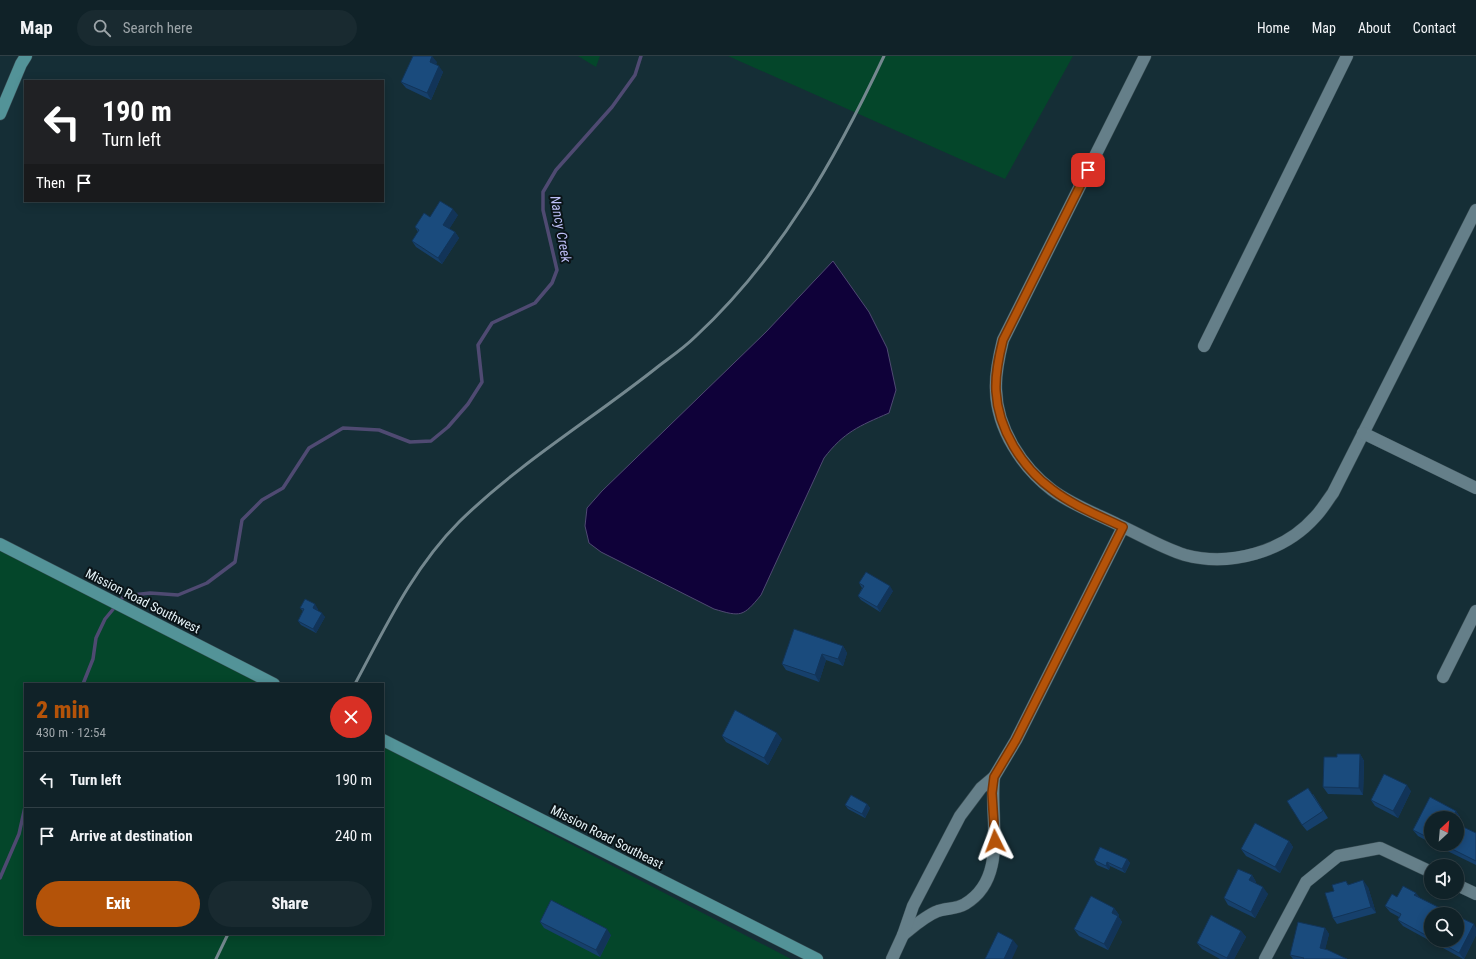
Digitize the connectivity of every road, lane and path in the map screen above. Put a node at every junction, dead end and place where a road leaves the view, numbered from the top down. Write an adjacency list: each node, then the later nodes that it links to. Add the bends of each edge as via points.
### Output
1 (26, 56): 4 (main road)
2 (1145, 56): 9 (street, via 1003,340 997,364 996,391 1001,418 1015,450 1032,472 1065,498)
3 (1347, 56): 6 (street)
4 (0, 114)
5 (1476, 210): 7 (street)
6 (1204, 346)
7 (1363, 433): 8 (street); 9 (street, via 1333,493 1315,517 1303,529 1272,547 1234,559 1201,558 1172,551)
8 (1476, 488)
9 (1123, 527): 15 (street, via 1016,740)
10 (0, 544): 13 (main road, Mission Road Southwest)
11 (1476, 611): 12 (street)
12 (1443, 677)
13 (272, 683)
14 (384, 741): 20 (main road, Mission Road Southeast)
15 (994, 777): 19 (street, via 981,788 960,816 913,906); 19 (street, via 992,793 995,852 980,891 963,905 933,913)
16 (1424, 869): 22 (street, via 1380,848 1338,856 1306,882)
17 (1464, 888): 18 (street)
18 (1476, 894)
19 (903, 935): 21 (street)
20 (818, 959)
21 (892, 959)
22 (1265, 959)

